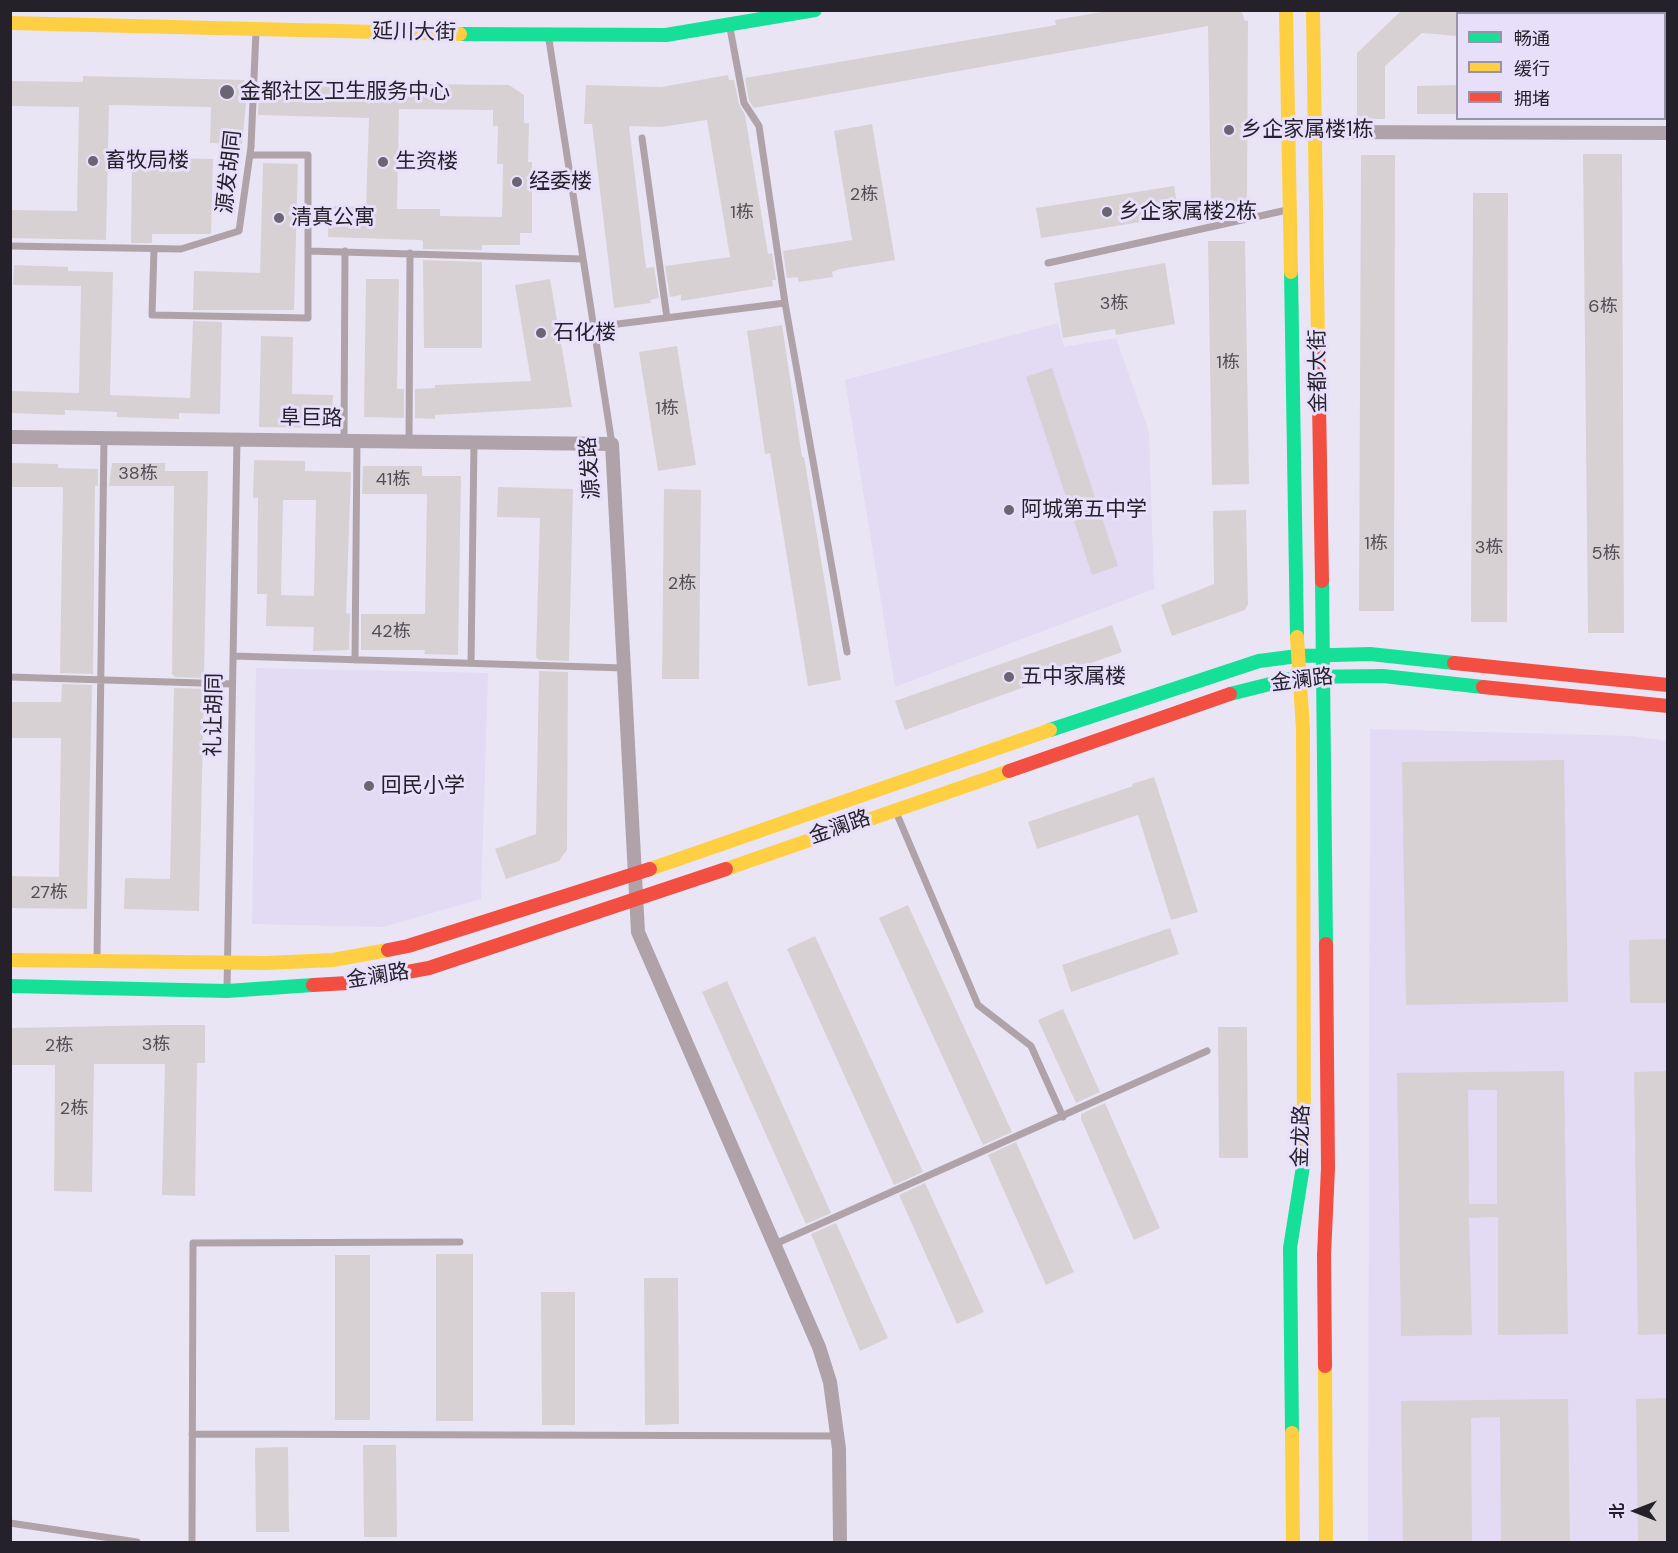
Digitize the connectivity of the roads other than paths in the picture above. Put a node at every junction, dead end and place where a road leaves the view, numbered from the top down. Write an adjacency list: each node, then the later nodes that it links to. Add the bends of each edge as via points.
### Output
1 (815, 10): 5 (main road, 延川大街)
2 (1286, 10): 12 (main road, 金都大街)
3 (1313, 10): 8 (main road, 金都大街)
4 (10, 23): 6 (main road, 延川大街)
5 (729, 24): 7 (main road, 延川大街, via 666,35); 20 (lane, via 744,103 759,126)
6 (256, 29): 7 (main road, 延川大街); 11 (lane, 源发胡同)
7 (549, 36): 18 (lane, 源发路)
8 (1316, 132): 9 (street); 33 (main road, 金都大街)
9 (1668, 133)
10 (642, 138): 21 (lane)
11 (250, 155): 14 (lane, 源发胡同, via 239,231 181,249); 15 (lane, via 308,155)
12 (1290, 209): 19 (lane); 32 (main road, 金都大街)
13 (10, 246): 14 (lane, 源发胡同)
14 (154, 249): 15 (lane, via 152,315 308,318)
15 (308, 251): 16 (lane)
16 (345, 251): 17 (lane); 26 (lane)
17 (410, 253): 18 (lane); 27 (lane)
18 (583, 259): 22 (lane, 源发路)
19 (1048, 263)
20 (785, 303): 21 (lane); 30 (lane)
21 (667, 318): 22 (lane)
22 (594, 327): 29 (lane, 源发路)
23 (10, 437): 24 (street, 阜巨路)
24 (104, 438): 25 (street, 阜巨路); 40 (lane)
25 (237, 440): 26 (street, 阜巨路); 31 (lane, 礼让胡同)
26 (351, 441): 27 (street, 阜巨路); 34 (lane)
27 (410, 442): 28 (street, 阜巨路)
28 (474, 442): 29 (street, 阜巨路); 35 (lane)
29 (612, 444): 36 (street, 源发路)
30 (847, 652)
31 (232, 656): 34 (lane); 41 (lane, 礼让胡同)
32 (1298, 656): 33 (main road, 金澜路); 39 (main road, 金都大街); 47 (main road, 金澜路, via 1259,661 1101,712)
33 (1324, 656): 37 (main road, 金都大街); 42 (main road, 金澜路, via 1414,657)
34 (355, 660): 35 (lane)
35 (471, 663): 36 (lane)
36 (624, 668): 47 (street, 源发路)
37 (1324, 676): 39 (main road, 金澜路); 43 (main road, 金澜路, via 1383,675); 45 (main road, 金都大街)
38 (10, 677): 40 (lane)
39 (1298, 677): 44 (main road, 金都大街); 46 (main road, 金澜路, via 1241,690)
40 (101, 680): 41 (lane); 50 (lane)
41 (232, 684): 51 (lane, 礼让胡同)
42 (1668, 685)
43 (1668, 706)
44 (1303, 729): 64 (main road, 金龙路, via 1304,1164 1290,1248)
45 (1323, 731): 65 (main road, 金龙路, via 1328,1168 1324,1255)
46 (894, 809): 48 (main road, 金澜路); 55 (lane, via 978,1005 1031,1046)
47 (635, 874): 48 (street, 源发路); 51 (main road, 金澜路, via 408,946 333,960)
48 (636, 900): 53 (main road, 金澜路, via 429,968 348,983); 57 (street, 源发路, via 638,932)
49 (10, 960): 50 (main road, 金澜路)
50 (97, 961): 51 (main road, 金澜路)
51 (227, 963): 53 (lane, 礼让胡同)
52 (10, 986): 53 (main road, 金澜路)
53 (227, 991)
54 (1207, 1051): 55 (lane)
55 (1063, 1117): 57 (lane)
56 (460, 1242): 58 (lane, via 193,1243)
57 (775, 1244): 59 (street, 源发路, via 819,1347 830,1382)
58 (192, 1434): 59 (lane); 62 (lane)
59 (837, 1436): 63 (street, 源发路)
60 (10, 1523): 61 (lane)
61 (137, 1542)
62 (192, 1542)
63 (840, 1542)
64 (1293, 1542)
65 (1326, 1542)

